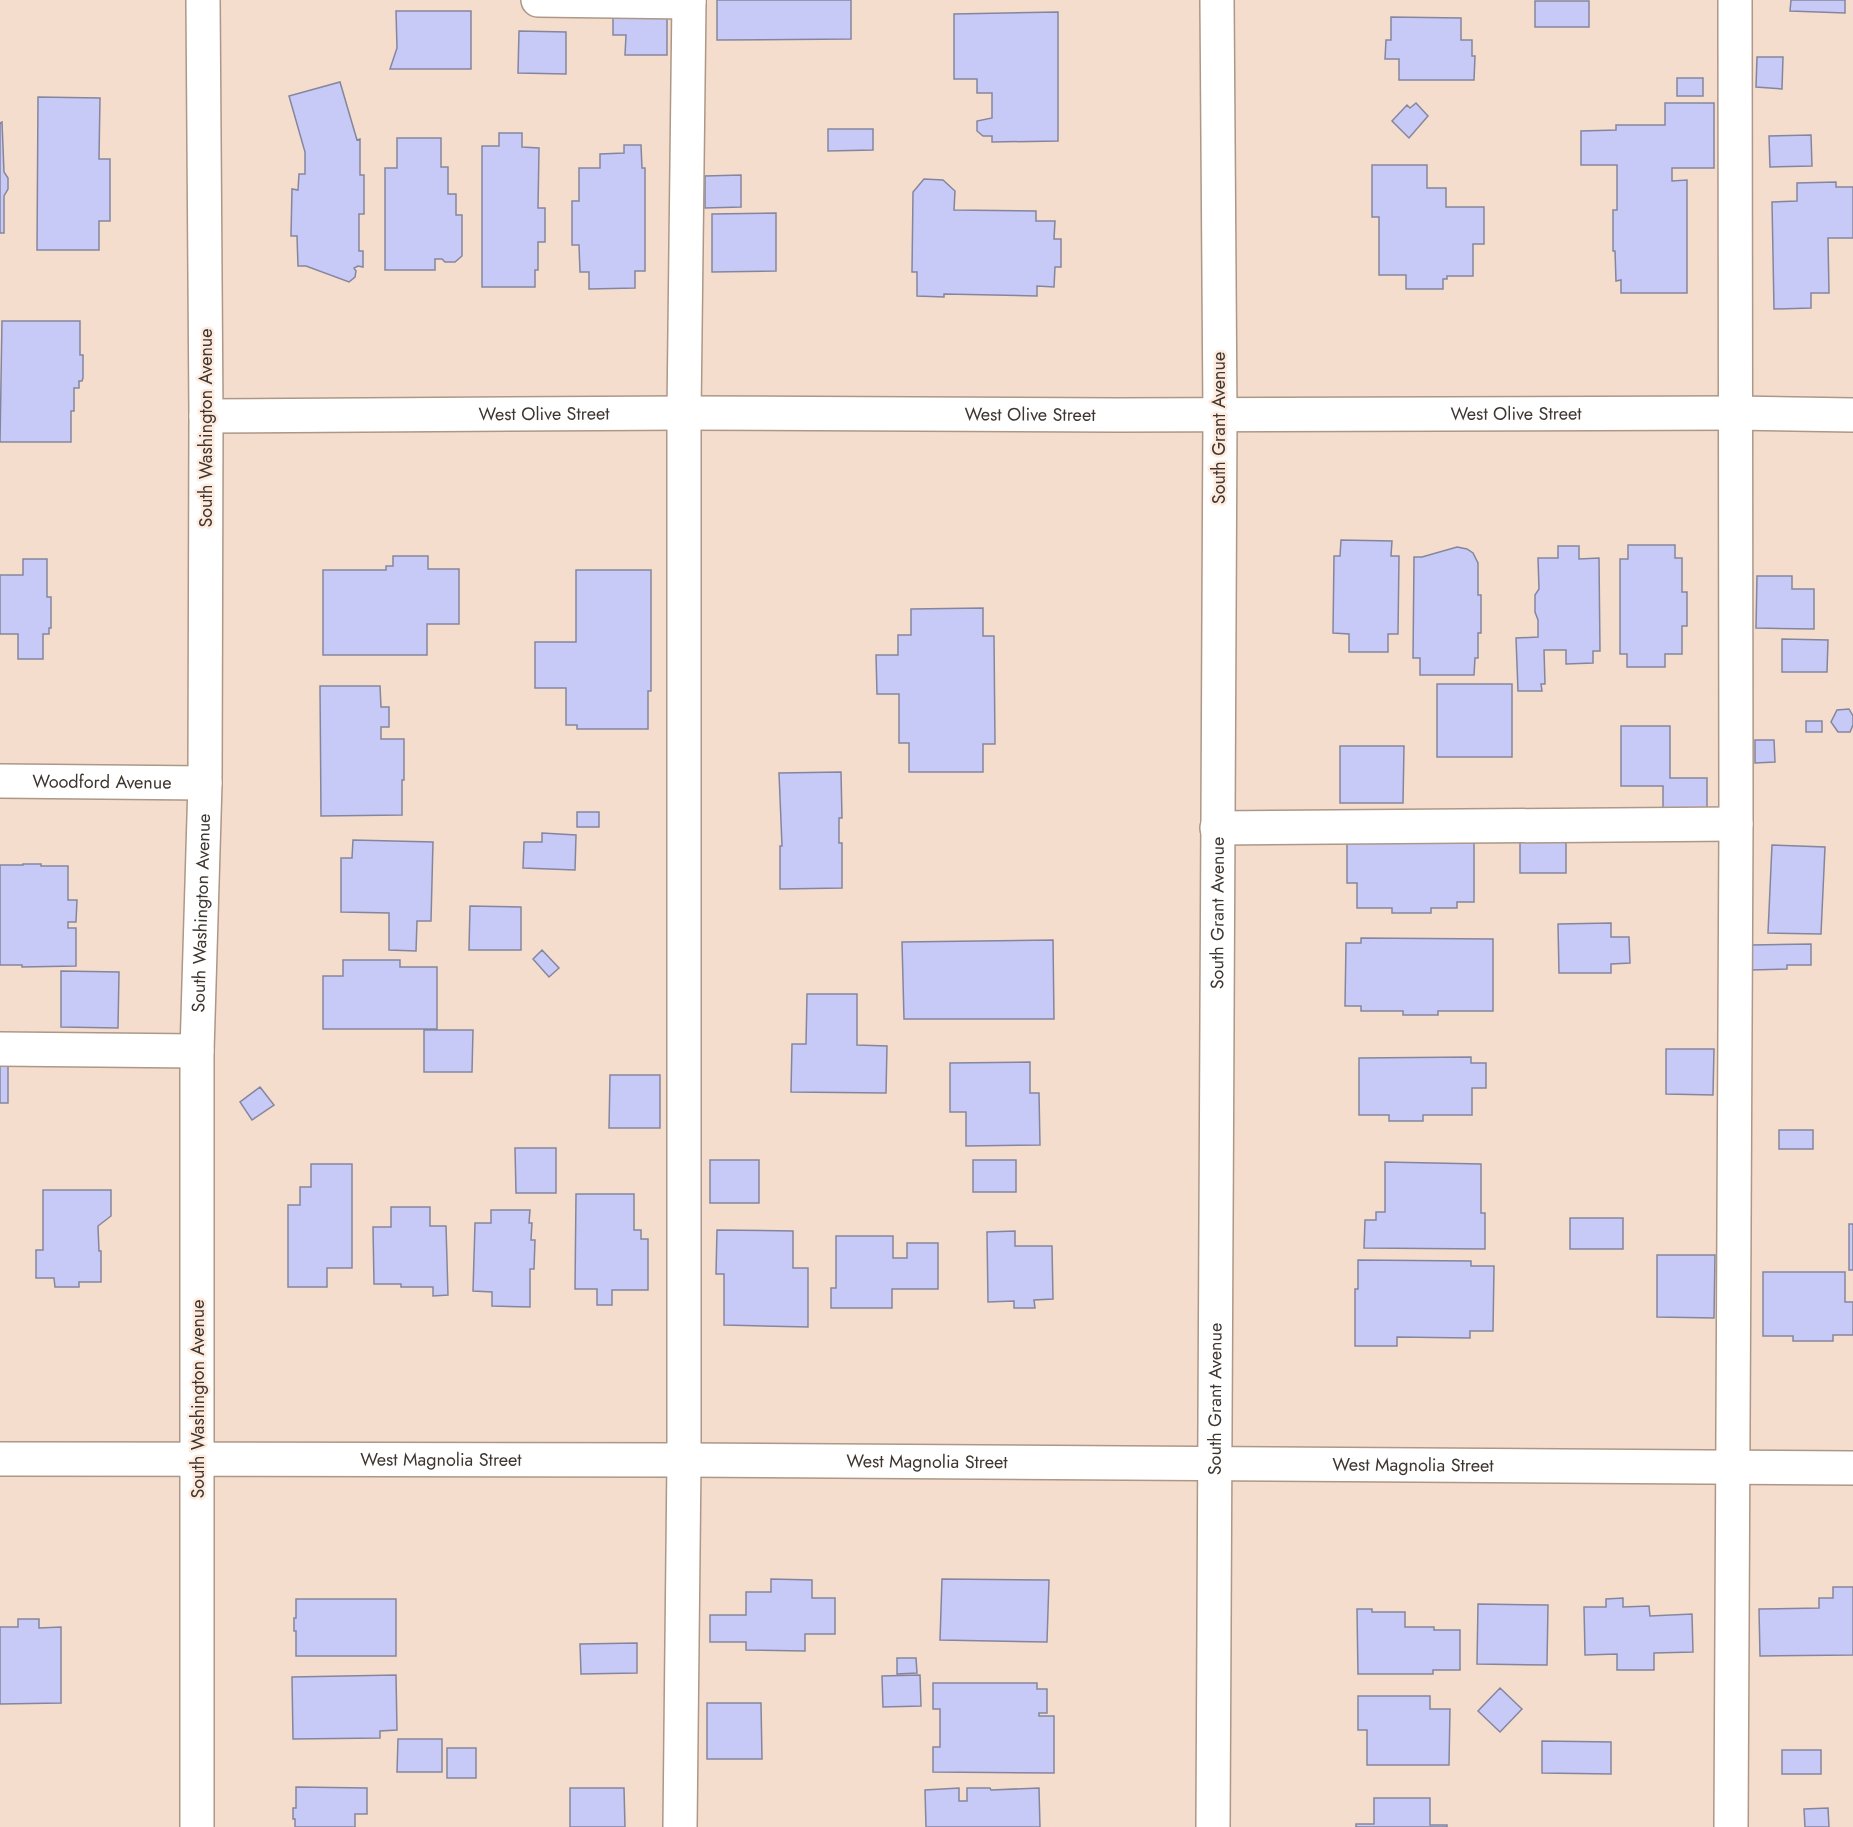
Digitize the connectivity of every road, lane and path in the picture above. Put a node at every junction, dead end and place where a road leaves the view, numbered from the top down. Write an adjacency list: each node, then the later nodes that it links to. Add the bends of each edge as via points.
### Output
1 (203, 0): 10 (street, South Washington Avenue)
2 (538, 0): 5 (street)
3 (1217, 0): 8 (street, South Grant Avenue)
4 (1735, 0): 7 (street)
5 (689, 1): 6 (street)
6 (684, 413): 8 (street, West Olive Street); 10 (street, West Olive Street); 19 (street)
7 (1735, 413): 8 (street, West Olive Street); 9 (street, West Olive Street); 13 (street)
8 (1220, 415): 14 (street, South Grant Avenue)
9 (1853, 415)
10 (206, 416): 12 (street, South Washington Avenue)
11 (0, 781): 12 (street, Woodford Avenue)
12 (205, 783): 16 (street, South Washington Avenue)
13 (1736, 824): 14 (street); 21 (street)
14 (1217, 828): 20 (street, South Grant Avenue)
15 (0, 1049): 16 (street)
16 (197, 1051): 18 (street, South Washington Avenue)
17 (0, 1459): 18 (street, West Magnolia Street)
18 (198, 1460): 19 (street, West Magnolia Street); 23 (street, South Washington Avenue)
19 (684, 1460): 20 (street, West Magnolia Street); 24 (street)
20 (1214, 1463): 21 (street, West Magnolia Street); 25 (street, South Grant Avenue)
21 (1732, 1467): 22 (street, West Magnolia Street); 26 (street)
22 (1853, 1468)
23 (197, 1827)
24 (680, 1827)
25 (1213, 1827)
26 (1731, 1827)

